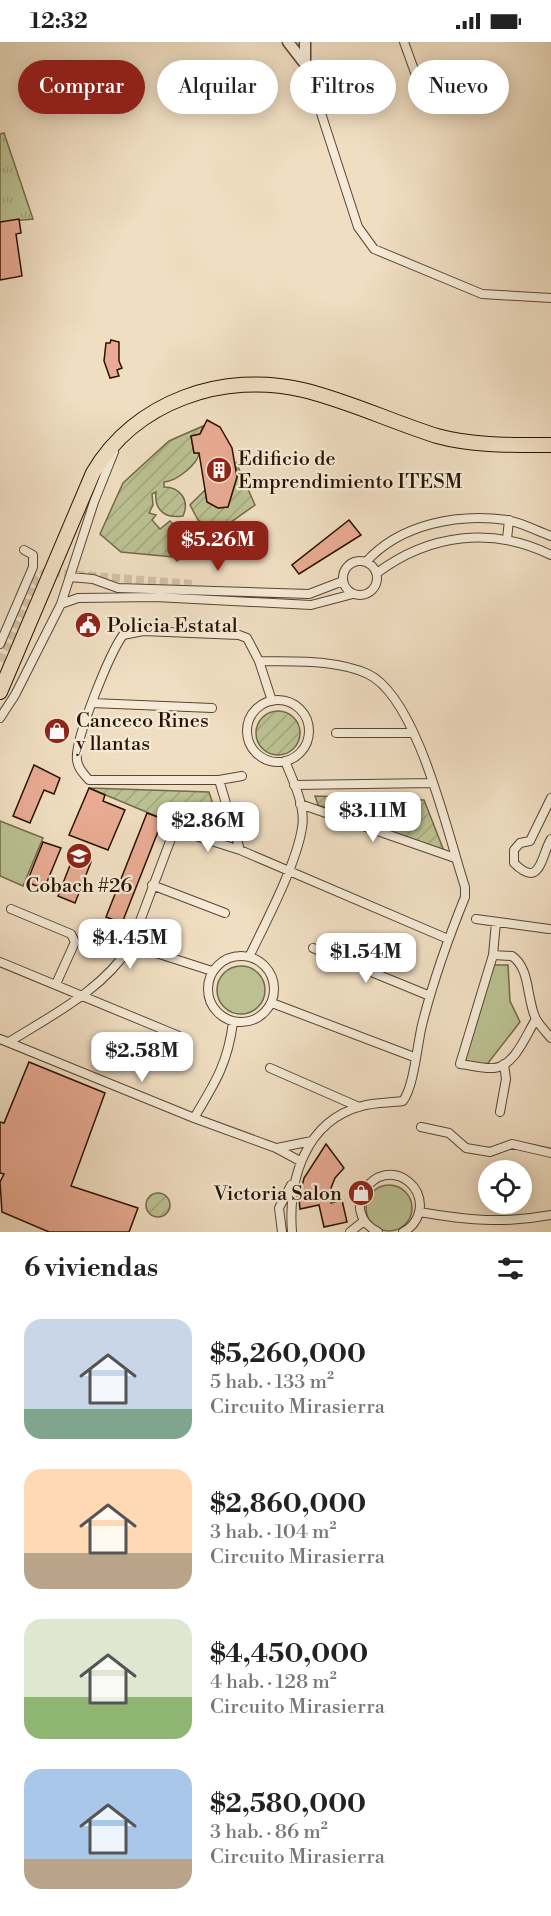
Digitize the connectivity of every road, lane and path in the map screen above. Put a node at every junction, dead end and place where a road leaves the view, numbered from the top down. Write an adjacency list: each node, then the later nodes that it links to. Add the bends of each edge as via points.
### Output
1 (305, 42): 3 (street); 5 (street)
2 (404, 42): 6 (street)
3 (289, 45): 4 (street)
4 (302, 60)
5 (305, 60)
6 (410, 60)
7 (321, 114): 8 (street, via 358,227 374,249 482,294)
8 (551, 298)
9 (123, 434): 10 (highway, via 159,408 201,392 270,384 304,390 439,436 483,443); 20 (street); 30 (highway, via 103,455 93,473)
10 (551, 445)
11 (509, 520): 12 (street, via 452,519); 13 (street); 14 (street)
12 (405, 534): 16 (street); 18 (street)
13 (551, 536)
14 (507, 539): 16 (street, via 457,538); 17 (street)
15 (24, 550): 28 (street, via 33,555 33,567)
16 (413, 550): 19 (street)
17 (551, 555)
18 (366, 562): 19 (street); 21 (street, via 349,565)
19 (377, 573): 25 (street, via 376,584 369,593)
20 (70, 577): 23 (street, via 93,579 118,588); 26 (street)
21 (343, 580): 24 (street); 25 (street)
22 (192, 584): 23 (street)
23 (238, 591): 24 (street)
24 (309, 594): 27 (street)
25 (353, 594): 27 (street)
26 (61, 604): 27 (street, via 78,598 155,597); 34 (street)
27 (311, 605)
28 (0, 644)
29 (259, 661): 31 (street); 32 (street, via 248,638 239,635 143,631 123,636 115,646); 36 (street, via 345,666 370,675 389,691)
30 (0, 692)
31 (272, 701): 37 (street, via 291,703 305,716 308,725 306,744 294,758); 37 (street, via 254,712 248,727 249,740 264,759)
32 (92, 703): 33 (street); 39 (street, via 76,758 78,768 89,780)
33 (212, 708)
34 (0, 718)
35 (336, 733): 36 (street)
36 (413, 733): 40 (street)
37 (285, 761): 41 (street)
38 (242, 777): 39 (street)
39 (219, 780): 45 (street)
40 (434, 783): 41 (street); 46 (street)
41 (294, 785): 43 (street)
42 (551, 798): 44 (street, via 530,841 520,843 514,850 513,863 522,872 539,868)
43 (300, 804): 46 (street); 47 (street, via 303,827)
44 (551, 839)
45 (240, 850): 47 (street); 48 (street, via 183,832 172,836)
46 (455, 858): 54 (street, via 465,897)
47 (288, 870): 54 (street); 58 (street)
48 (152, 885): 50 (street); 55 (street)
49 (11, 909): 61 (street, via 71,934 75,942)
50 (225, 913)
51 (476, 919): 52 (street)
52 (496, 922): 53 (street); 57 (street)
53 (549, 929)
54 (448, 939): 63 (street)
55 (131, 945): 60 (street); 62 (street, via 122,960)
56 (313, 948): 63 (street)
57 (493, 955): 65 (street, via 512,956 523,966); 71 (street, via 460,1064 494,1068)
58 (249, 957): 60 (street, via 228,958); 64 (street, via 258,960 271,974)
59 (0, 962): 61 (street)
60 (213, 971): 66 (street, via 207,991 210,1002 215,1011)
61 (56, 984): 62 (street)
62 (83, 995): 67 (street); 69 (street)
63 (430, 996): 70 (street)
64 (272, 1003): 66 (street, via 256,1019); 70 (street)
65 (536, 1018): 68 (street); 71 (street, via 512,1059)
66 (233, 1022): 75 (street, via 230,1052)
67 (179, 1036)
68 (551, 1038)
69 (4, 1041): 75 (street)
70 (414, 1057): 73 (street, via 409,1092 403,1101)
71 (504, 1064): 74 (street, via 506,1079)
72 (270, 1068): 73 (street)
73 (359, 1107): 77 (street, via 322,1128)
74 (500, 1112)
75 (194, 1118): 78 (street)
76 (421, 1127): 79 (street, via 449,1133 466,1148 490,1152 512,1144)
77 (312, 1141): 78 (street); 80 (street)
78 (276, 1148): 80 (street)
79 (551, 1153)
80 (300, 1161): 81 (street)
81 (294, 1179): 85 (street, via 279,1208); 86 (street)
82 (419, 1212): 83 (street, via 472,1221 525,1220); 84 (street, via 413,1185 387,1175 364,1190 360,1206); 89 (street, via 415,1222)
83 (551, 1215)
84 (364, 1221): 87 (street); 88 (street)
85 (282, 1232)
86 (292, 1232)
87 (350, 1232)
88 (378, 1232)
89 (403, 1232)

